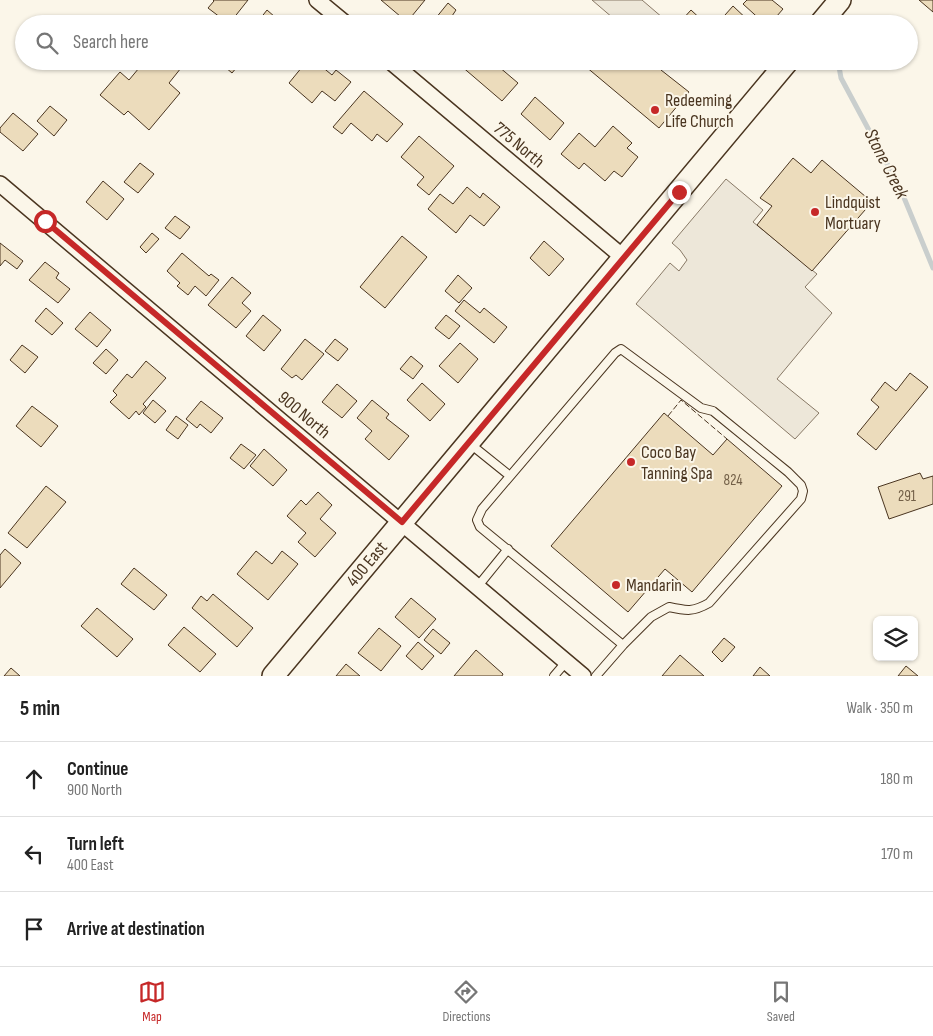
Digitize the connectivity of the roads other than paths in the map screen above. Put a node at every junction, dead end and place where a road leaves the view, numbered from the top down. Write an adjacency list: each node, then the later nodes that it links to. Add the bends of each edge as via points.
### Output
1 (317, 0): 3 (street)
2 (840, 0): 4 (main road)
3 (335, 15)
4 (828, 15)
5 (401, 70): 8 (street, 775 North)
6 (781, 70): 8 (main road, 400 East)
7 (0, 184): 11 (street, 900 North)
8 (624, 258): 9 (main road, 400 East)
9 (469, 443): 10 (lane); 11 (main road, 400 East)
10 (510, 476): 12 (lane, via 482,509 477,520 480,527); 14 (lane, via 621,349 701,408 713,411 801,485 801,500 709,603 697,610 669,607 651,617)
11 (402, 522): 13 (street, 900 North); 16 (main road, 400 East)
12 (508, 549): 13 (lane); 14 (lane)
13 (478, 586): 15 (street, 900 North)
14 (623, 644): 19 (lane)
15 (566, 662): 17 (lane); 18 (street, 900 North)
16 (273, 676)
17 (554, 676)
18 (583, 676)
19 (596, 676)

